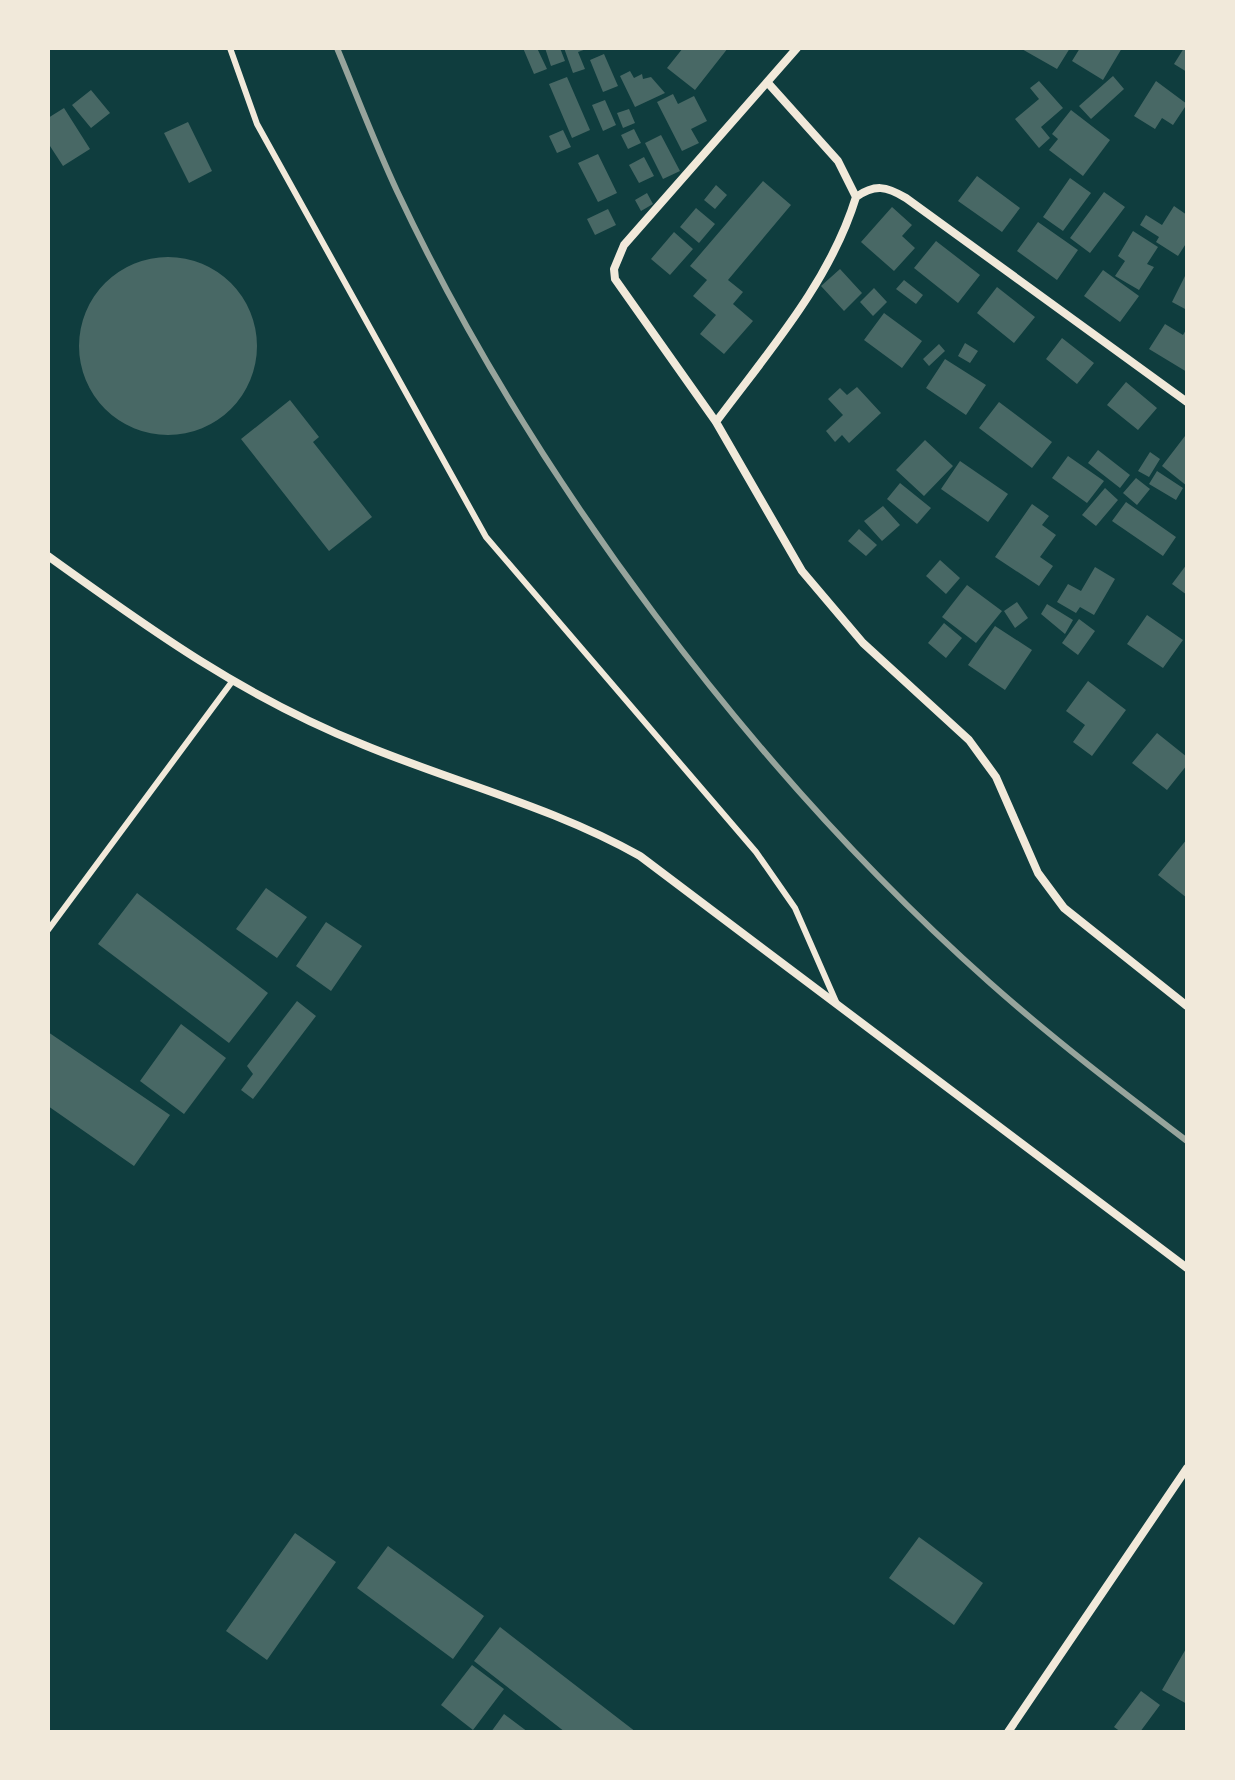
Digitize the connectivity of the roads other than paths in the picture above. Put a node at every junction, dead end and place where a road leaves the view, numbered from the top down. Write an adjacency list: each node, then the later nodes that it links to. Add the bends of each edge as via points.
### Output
1 (230, 48): 11 (lane, via 257,124 486,537 756,852 795,908)
2 (797, 48): 3 (street)
3 (768, 83): 4 (street, via 838,161); 6 (street, via 624,245 614,269 620,291)
4 (856, 197): 5 (street, via 869,187 888,187 906,198); 6 (street, via 824,272)
5 (1187, 402)
6 (716, 422): 10 (street, via 802,571 863,643 969,740 996,777 1047,889)
7 (48, 556): 8 (street)
8 (231, 683): 9 (lane); 11 (street, via 365,746 605,836 640,856)
9 (48, 930)
10 (1187, 1006)
11 (839, 1008): 12 (street)
12 (1187, 1268)
13 (1187, 1468): 14 (street)
14 (1008, 1732)

